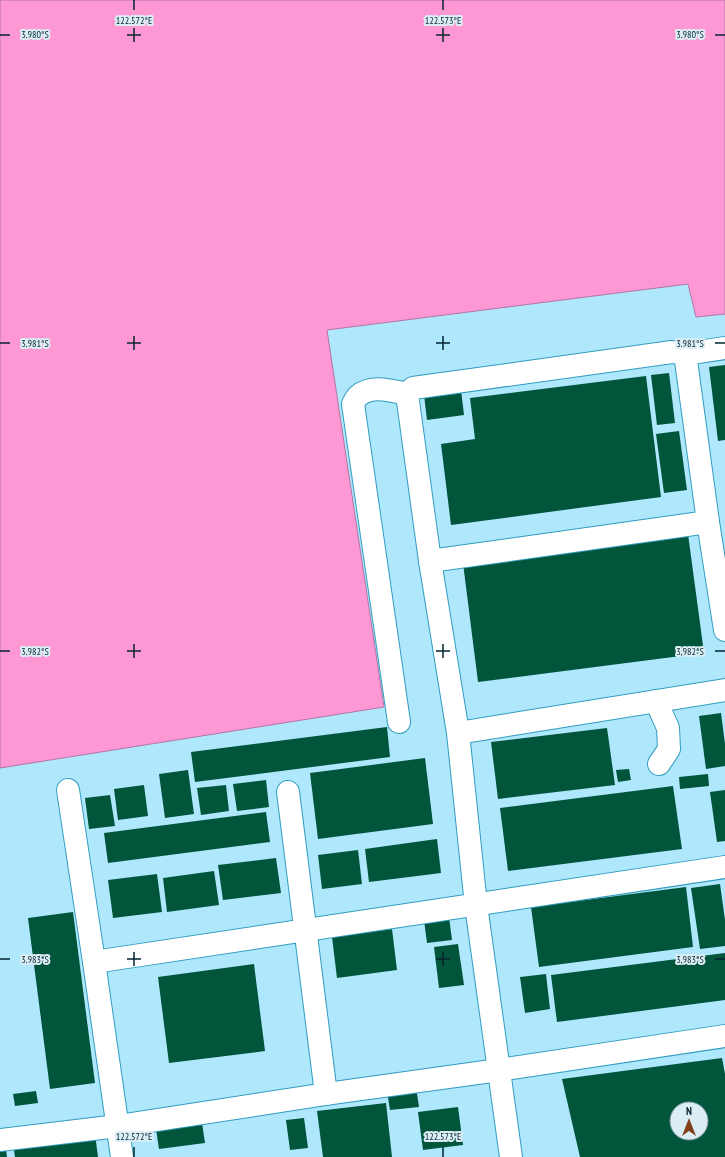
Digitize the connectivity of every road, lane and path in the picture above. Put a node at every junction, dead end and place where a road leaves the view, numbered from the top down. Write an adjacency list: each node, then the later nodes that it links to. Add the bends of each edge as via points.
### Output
1 (725, 348): 2 (lane)
2 (685, 354): 3 (lane, via 672,352 413,388); 4 (lane)
3 (407, 394): 5 (lane); 9 (lane, via 370,390 358,396 353,404)
4 (708, 522): 5 (lane); 6 (lane)
5 (430, 561): 10 (lane)
6 (725, 630)
7 (725, 690): 8 (lane)
8 (656, 701): 10 (lane); 11 (lane, via 668,728 669,748)
9 (399, 722)
10 (458, 733): 15 (lane)
11 (659, 764)
12 (68, 790): 17 (lane)
13 (288, 792): 16 (lane)
14 (725, 867): 15 (lane)
15 (476, 905): 16 (lane); 19 (lane)
16 (306, 931): 17 (lane); 20 (lane)
17 (94, 962): 21 (lane)
18 (725, 1036): 19 (lane)
19 (499, 1070): 20 (lane); 24 (lane)
20 (326, 1094): 21 (lane)
21 (118, 1126): 22 (lane); 23 (lane)
22 (0, 1140)
23 (122, 1157)
24 (511, 1157)

